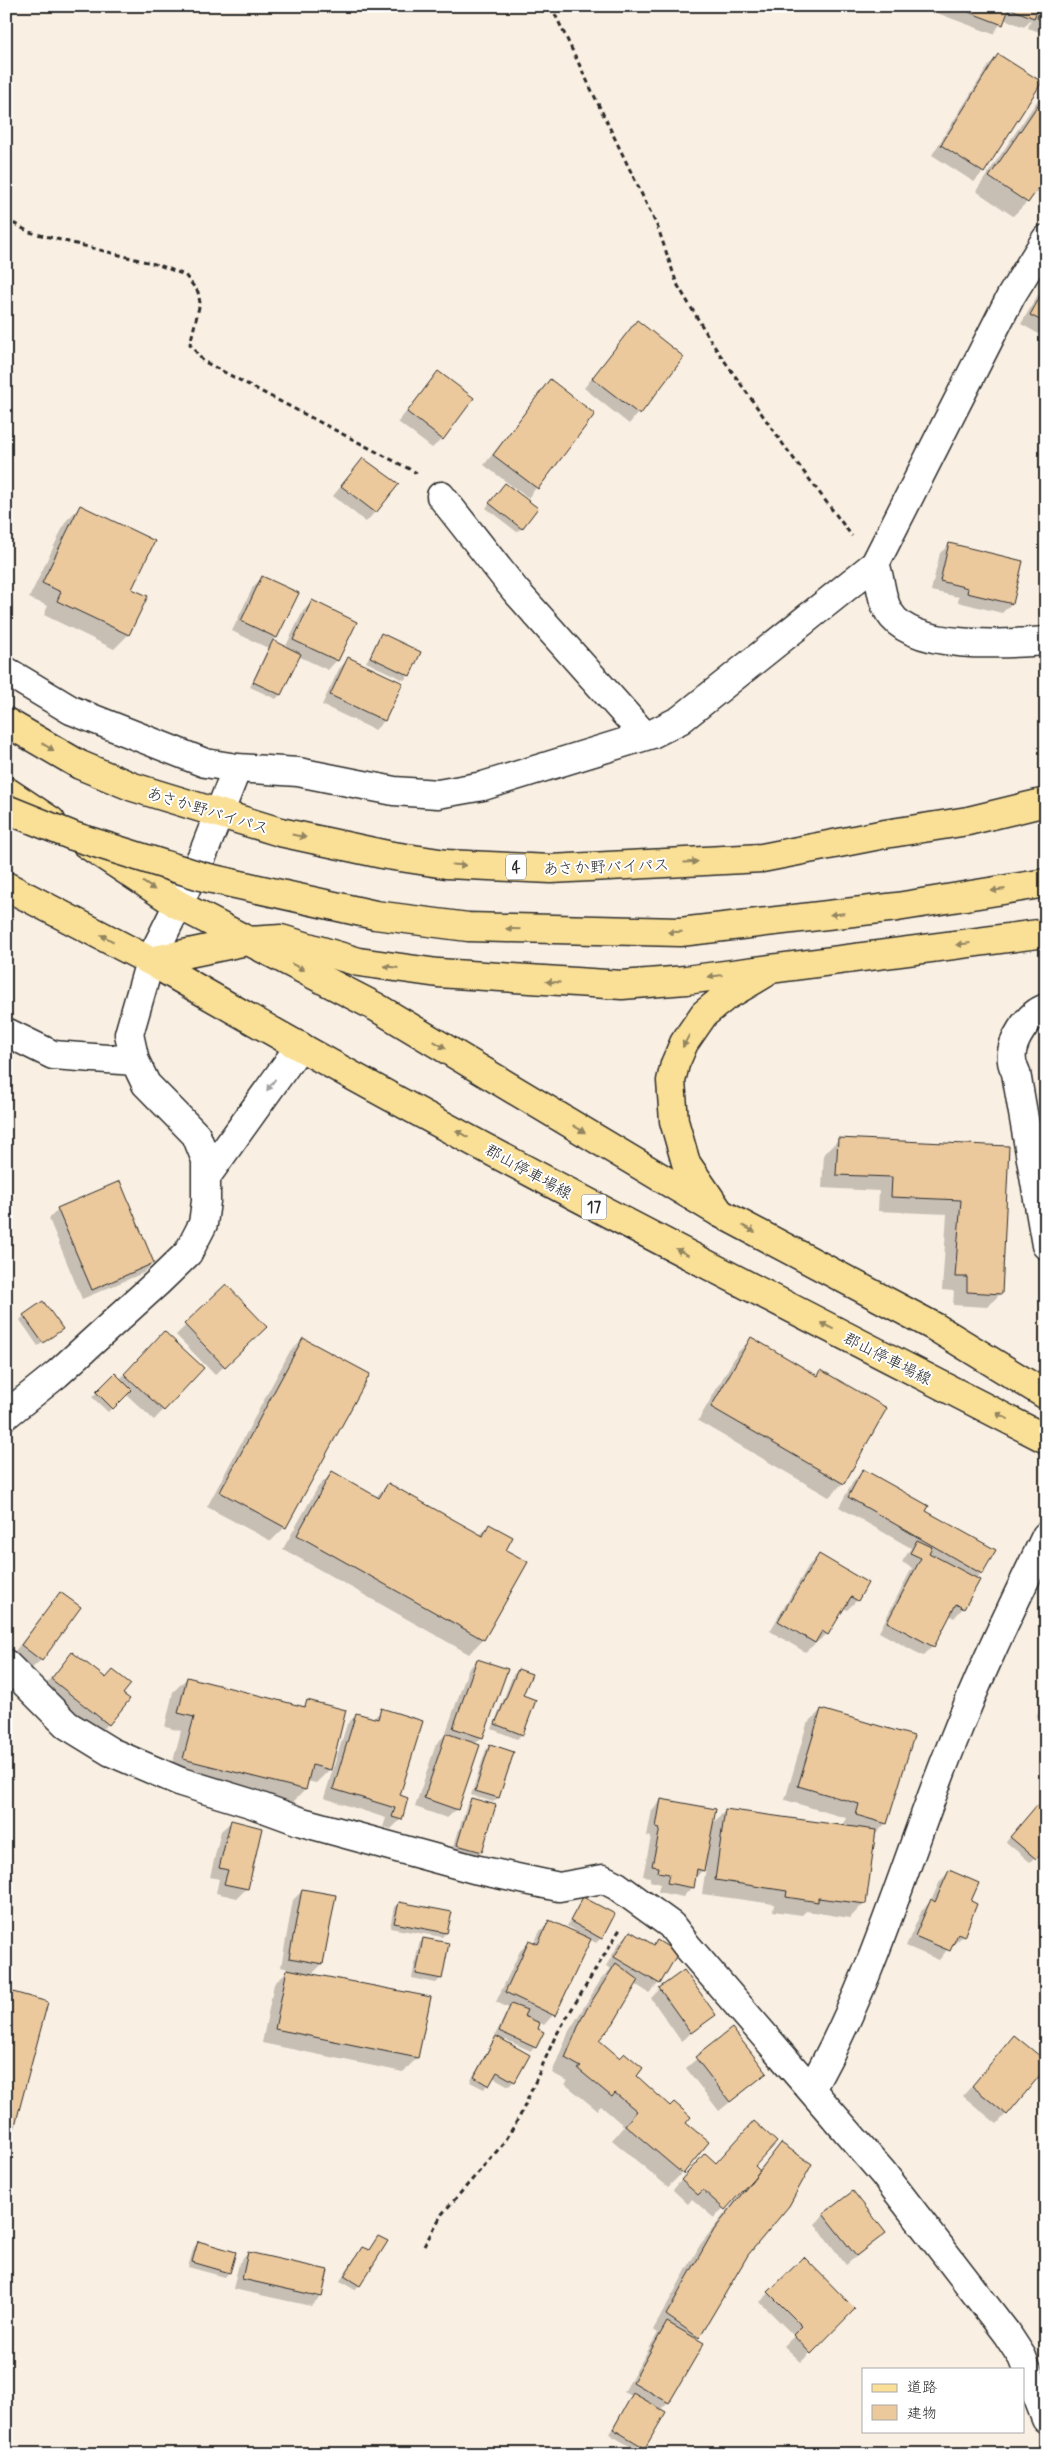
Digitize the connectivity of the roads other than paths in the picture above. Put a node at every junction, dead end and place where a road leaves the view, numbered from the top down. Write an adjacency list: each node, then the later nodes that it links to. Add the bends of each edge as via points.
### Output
1 (1046, 239): 3 (street, via 1011,296)
2 (441, 496): 7 (street, via 515,590)
3 (875, 564): 4 (street, via 888,612 917,632 948,642); 7 (street, via 680,720)
4 (1046, 641)
5 (6, 671): 8 (street, via 71,710 205,763)
6 (6, 722): 12 (main road, あさか野バイパス / 4, one-way to 12, via 80,766)
7 (645, 736): 8 (street, via 483,786 438,794 394,792 281,770)
8 (237, 768): 12 (street)
9 (6, 791): 15 (main road, one-way to 15)
10 (1046, 802): 12 (main road, あさか野バイパス / 4, one-way to 10, via 280,832 387,856 446,864 551,869 762,858 968,822)
11 (6, 809): 13 (main road, one-way to 11, bridge, via 897,907 680,932 468,927 375,915 204,877 73,836)
12 (218, 814): 15 (street, via 203,854)
13 (1046, 883)
14 (6, 886): 18 (main road, 郡山停車場線, one-way to 14)
15 (177, 904): 17 (main road); 18 (street)
16 (1046, 934): 19 (main road, one-way to 19)
17 (247, 941): 18 (main road); 19 (main road, one-way to 17, via 622,985 563,983 428,972 359,962 280,939); 25 (main road, one-way to 25, via 376,1006)
18 (150, 961): 22 (main road, 郡山停車場線 / 17); 23 (street, via 129,1034)
19 (776, 968): 25 (main road, one-way to 25, via 725,997 704,1014 684,1043 670,1082 674,1121 686,1163)
20 (1046, 1008): 26 (street, via 1030,1017 1015,1043 1011,1060)
21 (6, 1032): 23 (street, via 53,1055)
22 (300, 1046): 24 (street, one-way to 24); 29 (main road, 郡山停車場線 / 17, one-way to 22, via 598,1208)
23 (135, 1060): 24 (street, via 146,1084 196,1135 206,1160)
24 (206, 1177): 28 (street, via 203,1224 188,1253 57,1374)
25 (720, 1214): 27 (main road, one-way to 27, via 935,1327)
26 (1046, 1245)
27 (1046, 1395)
28 (6, 1415)
29 (1046, 1439)
30 (1046, 1536): 32 (street, via 953,1740 866,1977)
31 (6, 1664): 32 (street, via 67,1725 110,1752 181,1782 302,1822 474,1870 559,1887 603,1879 671,1924)
32 (811, 2089): 33 (street, via 883,2173 1007,2334 1022,2357)
33 (1046, 2419)

